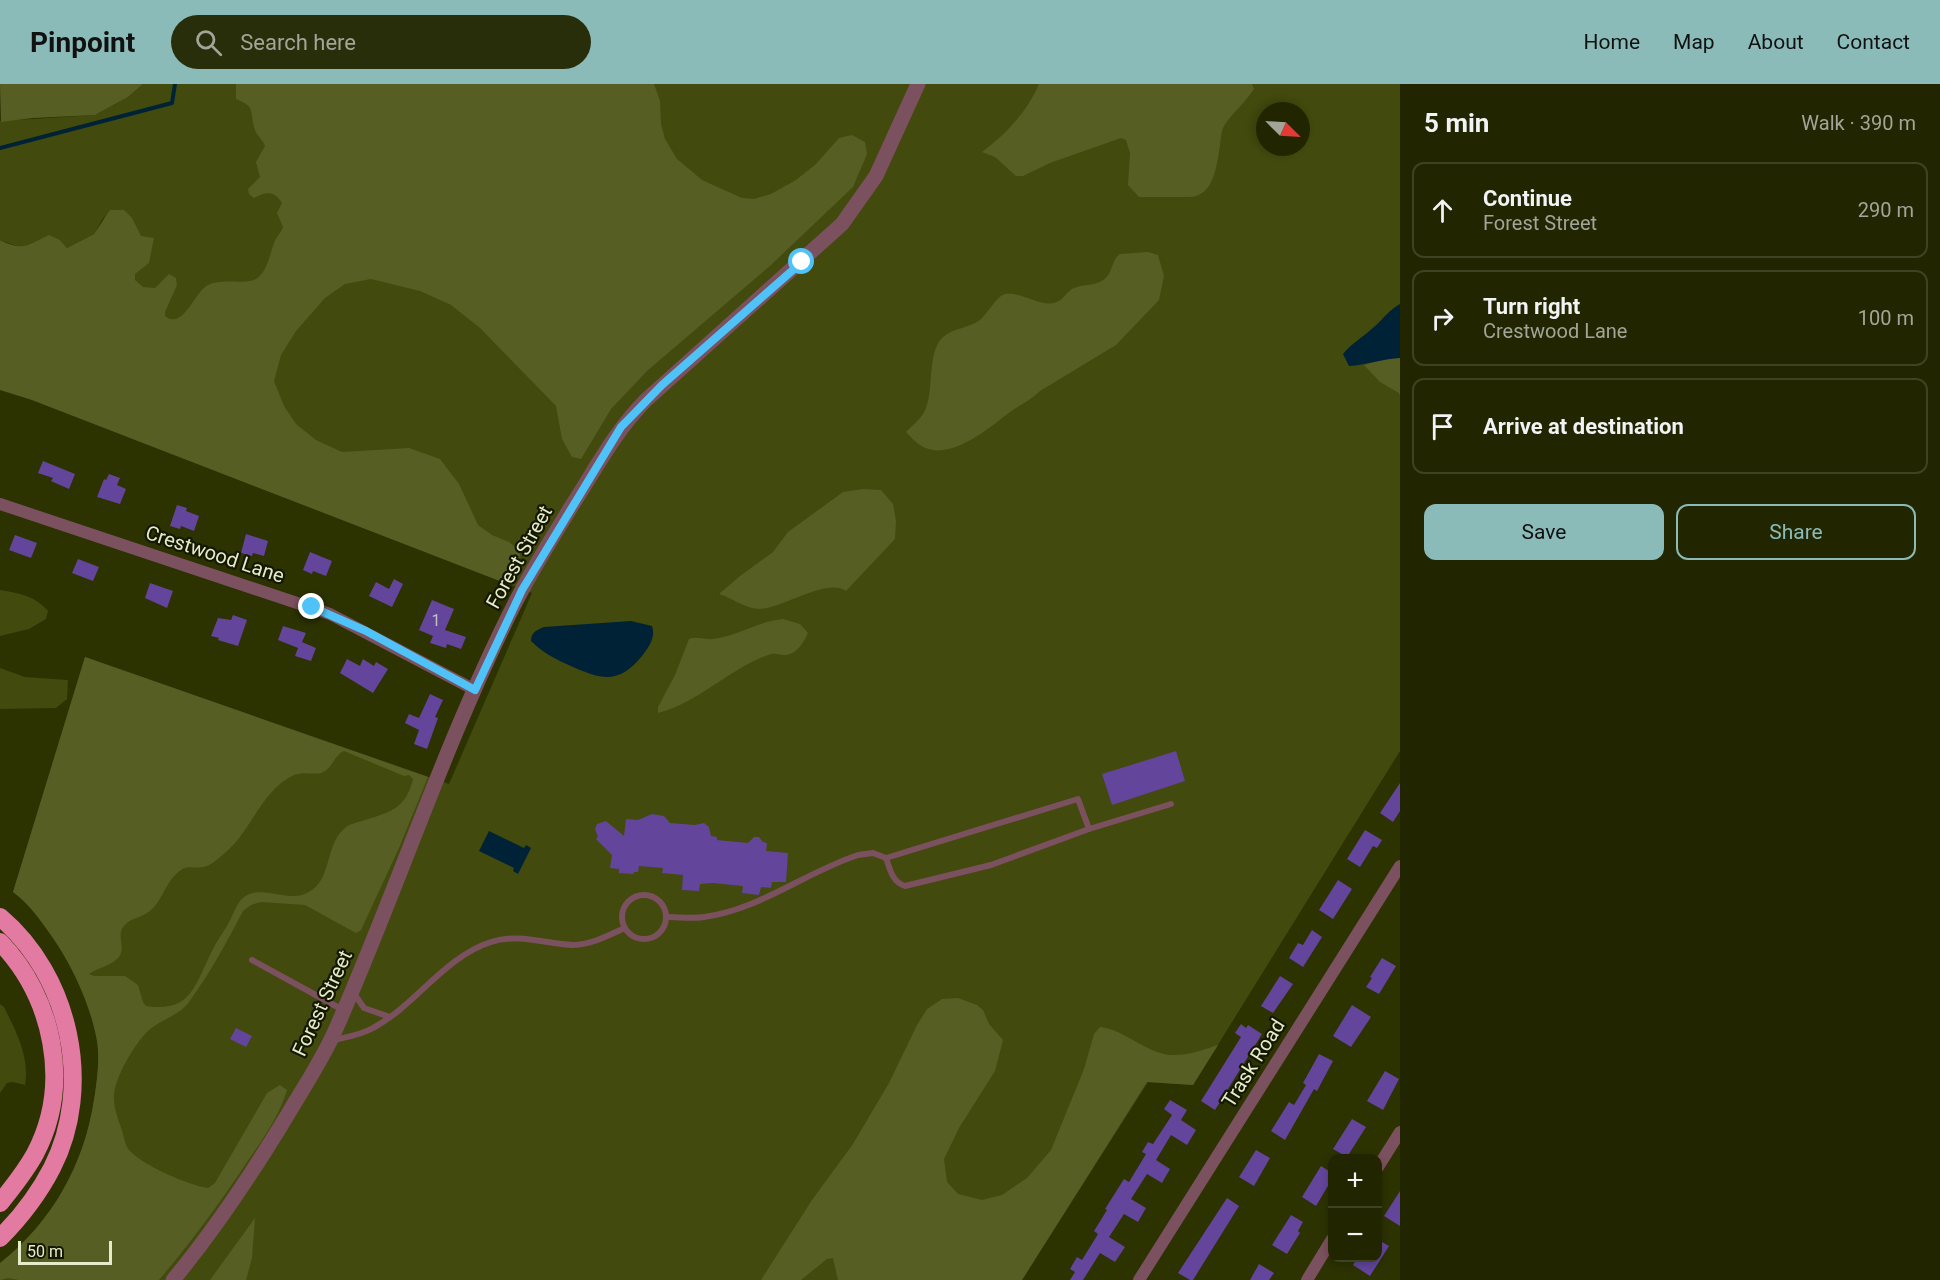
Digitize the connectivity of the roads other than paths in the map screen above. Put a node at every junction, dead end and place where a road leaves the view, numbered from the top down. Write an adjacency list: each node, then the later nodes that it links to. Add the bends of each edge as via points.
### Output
1 (918, 84): 3 (street, Forest Street, via 876,176 842,224 662,385 621,427 522,590)
2 (0, 504): 3 (street, Crestwood Lane, via 330,614)
3 (475, 690): 13 (street, Forest Street)
4 (1171, 804): 5 (lane)
5 (1089, 829): 6 (lane, via 992,865 905,886 896,882); 6 (lane, via 1078,799)
6 (886, 858): 9 (lane, via 873,853 858,855 726,912 703,917)
7 (1400, 866): 23 (street, Trask Road)
8 (0, 917): 20 (highway, via 27,943 53,989 68,1029 72,1098 53,1167 21,1216)
9 (666, 917): 10 (lane, via 660,933 647,939 633,936); 10 (lane, via 659,900 638,895 623,910)
10 (625, 928): 15 (lane, via 581,944 514,938 492,942 467,953)
11 (0, 942): 19 (highway, via 23,968 35,991 52,1045 54,1072 46,1127 20,1179)
12 (252, 960): 14 (lane)
13 (352, 991): 14 (street, Forest Street); 15 (lane, via 364,1008)
14 (344, 1010): 16 (street, Forest Street)
15 (390, 1017): 16 (lane, via 359,1034)
16 (330, 1041): 22 (street, Forest Street, via 278,1131)
17 (1400, 1132): 18 (street)
18 (1382, 1159)
19 (0, 1203)
20 (0, 1238)
21 (1328, 1245): 24 (street)
22 (173, 1280)
23 (1139, 1280)
24 (1306, 1280)

